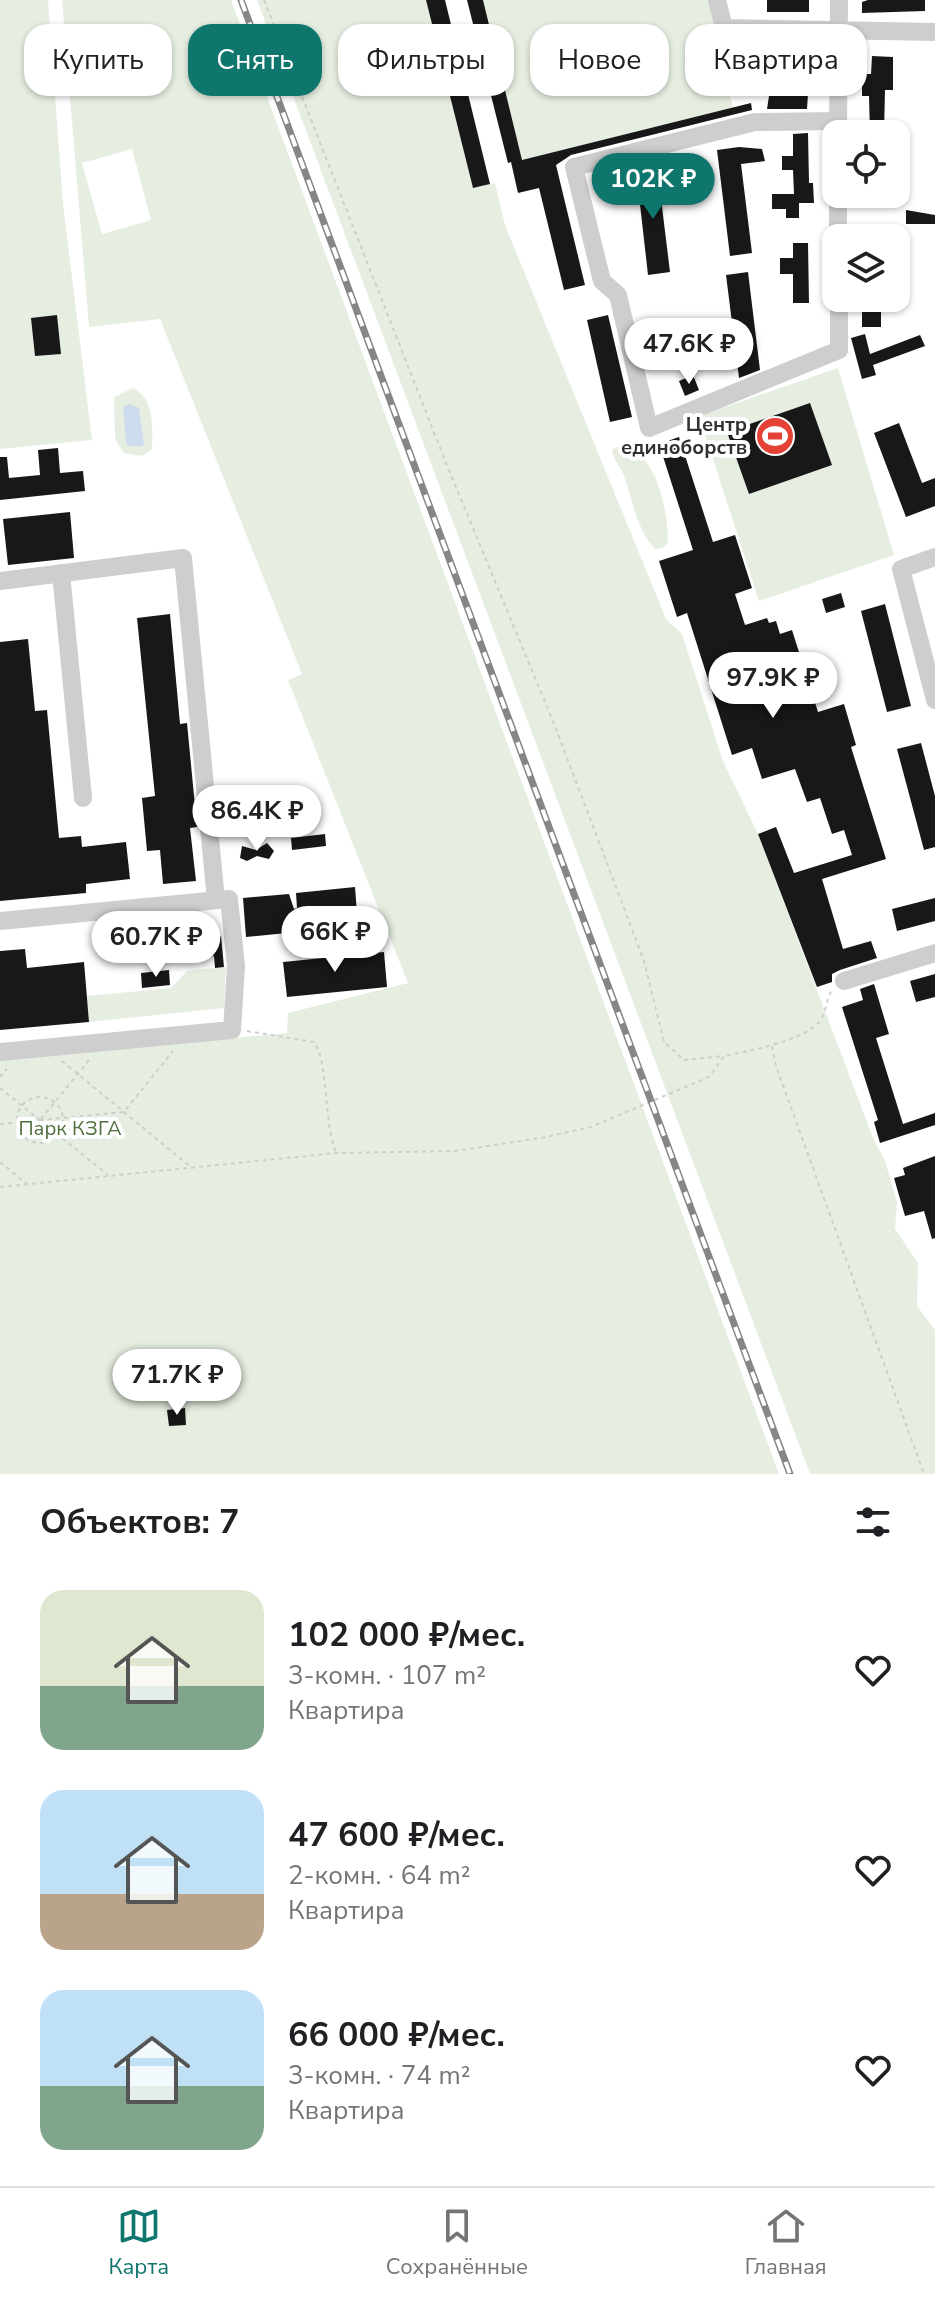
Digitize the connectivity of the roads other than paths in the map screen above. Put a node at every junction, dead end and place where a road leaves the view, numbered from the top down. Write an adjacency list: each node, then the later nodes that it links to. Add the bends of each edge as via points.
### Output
1 (717, 0): 3 (street)
2 (839, 0): 4 (street)
3 (723, 24)
4 (838, 24)
5 (867, 31): 6 (street)
6 (935, 32)
7 (838, 96): 8 (street)
8 (838, 120)
9 (822, 127): 10 (street, via 755,122 574,167 602,281 618,295 649,428 839,350)
10 (839, 312)
11 (935, 557): 14 (street, via 901,569)
12 (61, 573): 13 (street); 15 (street); 16 (street, via 183,558)
13 (0, 581)
14 (935, 700)
15 (83, 798)
16 (216, 900): 17 (street); 20 (street, via 229,899 236,966 232,1030)
17 (0, 921)
18 (935, 953): 19 (street)
19 (844, 981)
20 (4, 1059)

